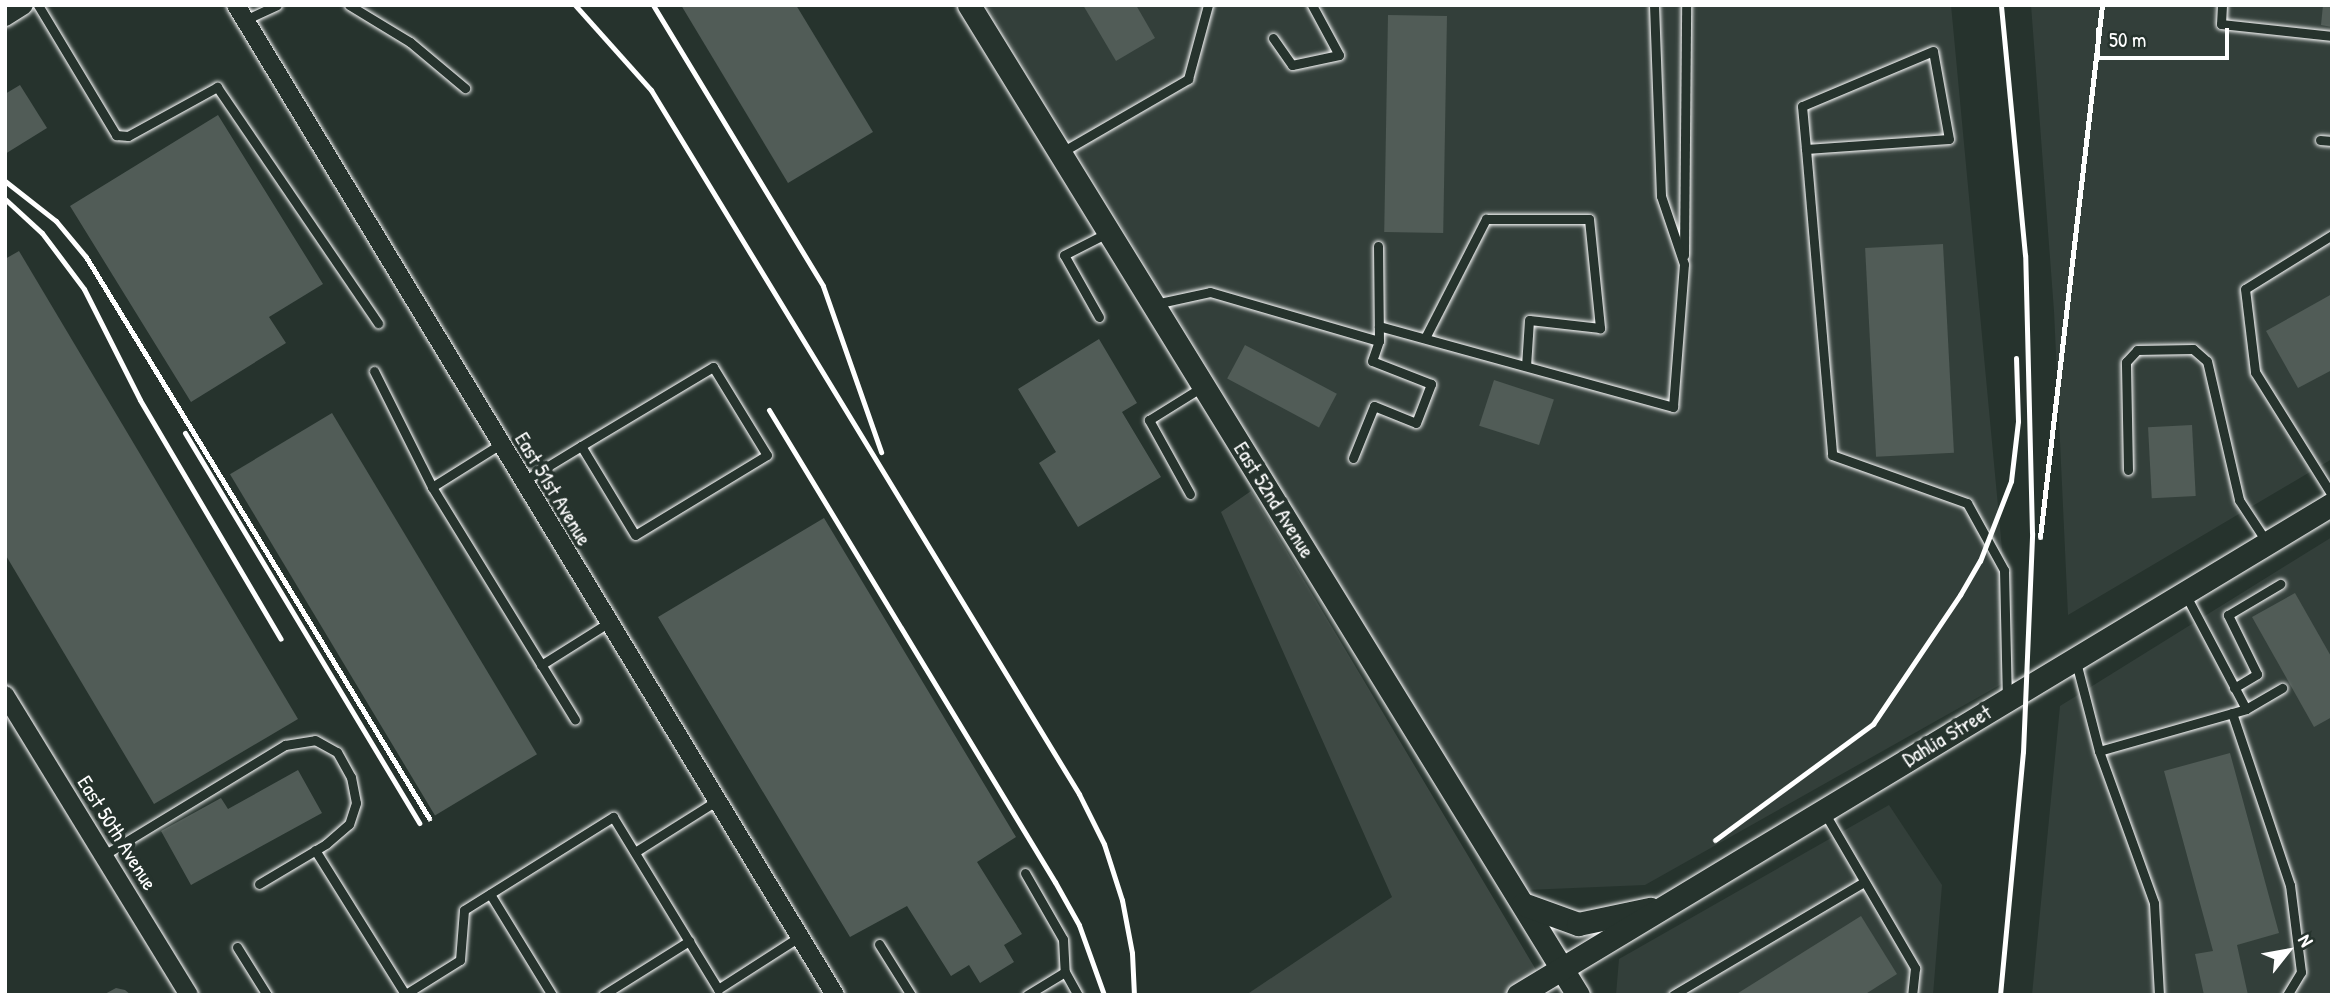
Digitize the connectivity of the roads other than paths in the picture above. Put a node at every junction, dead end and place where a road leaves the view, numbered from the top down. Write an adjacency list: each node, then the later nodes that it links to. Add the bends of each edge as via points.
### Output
1 (24, 5): 12 (street)
2 (38, 5): 26 (lane, via 116,135 128,136 217,87)
3 (276, 5): 11 (lane)
4 (349, 5): 15 (lane, via 410,42)
5 (969, 5): 19 (street, East 52nd Avenue)
6 (1208, 5): 19 (lane, via 1188,79)
7 (1311, 5): 14 (lane, via 1339,55 1292,65)
8 (1654, 5): 23 (lane, via 1661,196)
9 (1686, 5): 23 (lane)
10 (2222, 5): 13 (lane, via 2221,24)
11 (242, 12): 33 (street, East 51st Avenue)
12 (5, 16)
13 (2332, 36)
14 (1273, 38)
15 (465, 88)
16 (2320, 139): 17 (lane)
17 (2332, 141)
18 (1806, 149): 18 (lane, via 1802,106 1933,51 1949,139); 51 (lane, via 1832,455 1967,503 2004,570)
19 (1060, 153): 20 (street, East 52nd Avenue)
20 (1109, 232): 24 (street, East 52nd Avenue); 25 (lane, via 1064,255)
21 (2332, 234): 40 (lane, via 2245,289 2255,372)
22 (1378, 246): 27 (lane)
23 (1684, 264): 30 (lane, via 1673,407)
24 (1153, 304): 29 (lane, via 1210,292); 32 (street, East 52nd Avenue)
25 (1099, 317)
26 (377, 323)
27 (1379, 326): 28 (lane); 29 (lane)
28 (1425, 338): 30 (lane); 30 (lane, via 1486,219 1589,219 1600,328 1529,320)
29 (1379, 341): 35 (lane, via 1371,361 1431,384 1416,423 1374,406)
30 (1526, 366)
31 (374, 371): 38 (lane)
32 (1204, 386): 39 (lane, via 1149,420); 66 (street, East 52nd Avenue)
33 (499, 445): 37 (street, East 51st Avenue); 38 (lane)
34 (581, 446): 34 (lane, via 635,535 767,455 713,367); 37 (lane)
35 (1353, 458)
36 (2128, 470): 42 (lane, via 2126,362 2137,350 2193,349 2207,361 2239,500)
37 (522, 482): 45 (street, East 51st Avenue)
38 (432, 487): 47 (lane)
39 (1189, 494)
40 (2332, 495)
41 (2332, 504): 42 (street, Dahlia Street)
42 (2267, 543): 44 (street, Dahlia Street)
43 (2280, 584): 48 (lane, via 2228,615 2258,674)
44 (2184, 593): 46 (street, Dahlia Street); 48 (lane)
45 (608, 624): 47 (lane); 56 (street, East 51st Avenue)
46 (2076, 658): 51 (street, Dahlia Street); 55 (lane)
47 (541, 664): 54 (lane)
48 (2234, 688): 52 (lane)
49 (2282, 688): 52 (lane)
50 (5, 695): 60 (street, East 50th Avenue)
51 (2007, 699): 57 (street, Dahlia Street)
52 (2246, 709): 53 (lane)
53 (2232, 713): 55 (lane); 87 (lane, via 2290,885 2301,972)
54 (575, 719)
55 (2099, 751): 86 (lane, via 2154,903)
56 (716, 801): 59 (lane); 67 (street, East 51st Avenue)
57 (1823, 810): 62 (lane); 65 (street, Dahlia Street)
58 (314, 850): 60 (lane, via 349,824 355,803 351,777 337,752 315,740 285,745); 63 (lane); 75 (lane)
59 (635, 852): 64 (lane, via 613,817); 68 (lane)
60 (104, 855): 73 (street, East 50th Avenue)
61 (1025, 873): 72 (lane, via 1063,939)
62 (1864, 882): 84 (lane); 85 (lane, via 1914,968)
63 (259, 884)
64 (490, 894): 75 (lane, via 464,910 460,960); 76 (lane)
65 (1682, 896): 66 (street, via 1651,908 1578,924); 71 (street, Dahlia Street)
66 (1523, 904): 71 (street, East 52nd Avenue)
67 (799, 937): 68 (lane, via 718,989); 78 (street, East 51st Avenue)
68 (689, 941): 77 (lane)
69 (879, 944): 79 (lane)
70 (237, 947): 74 (lane)
71 (1562, 968): 82 (street, Dahlia Street); 83 (street, East 52nd Avenue)
72 (1065, 972): 80 (lane); 81 (lane)
73 (189, 995)
74 (267, 995)
75 (404, 995)
76 (552, 995)
77 (603, 995)
78 (835, 995)
79 (911, 995)
80 (1027, 995)
81 (1078, 995)
82 (1518, 995)
83 (1578, 995)
84 (1673, 995)
85 (1912, 995)
86 (2159, 995)
87 (2287, 995)

